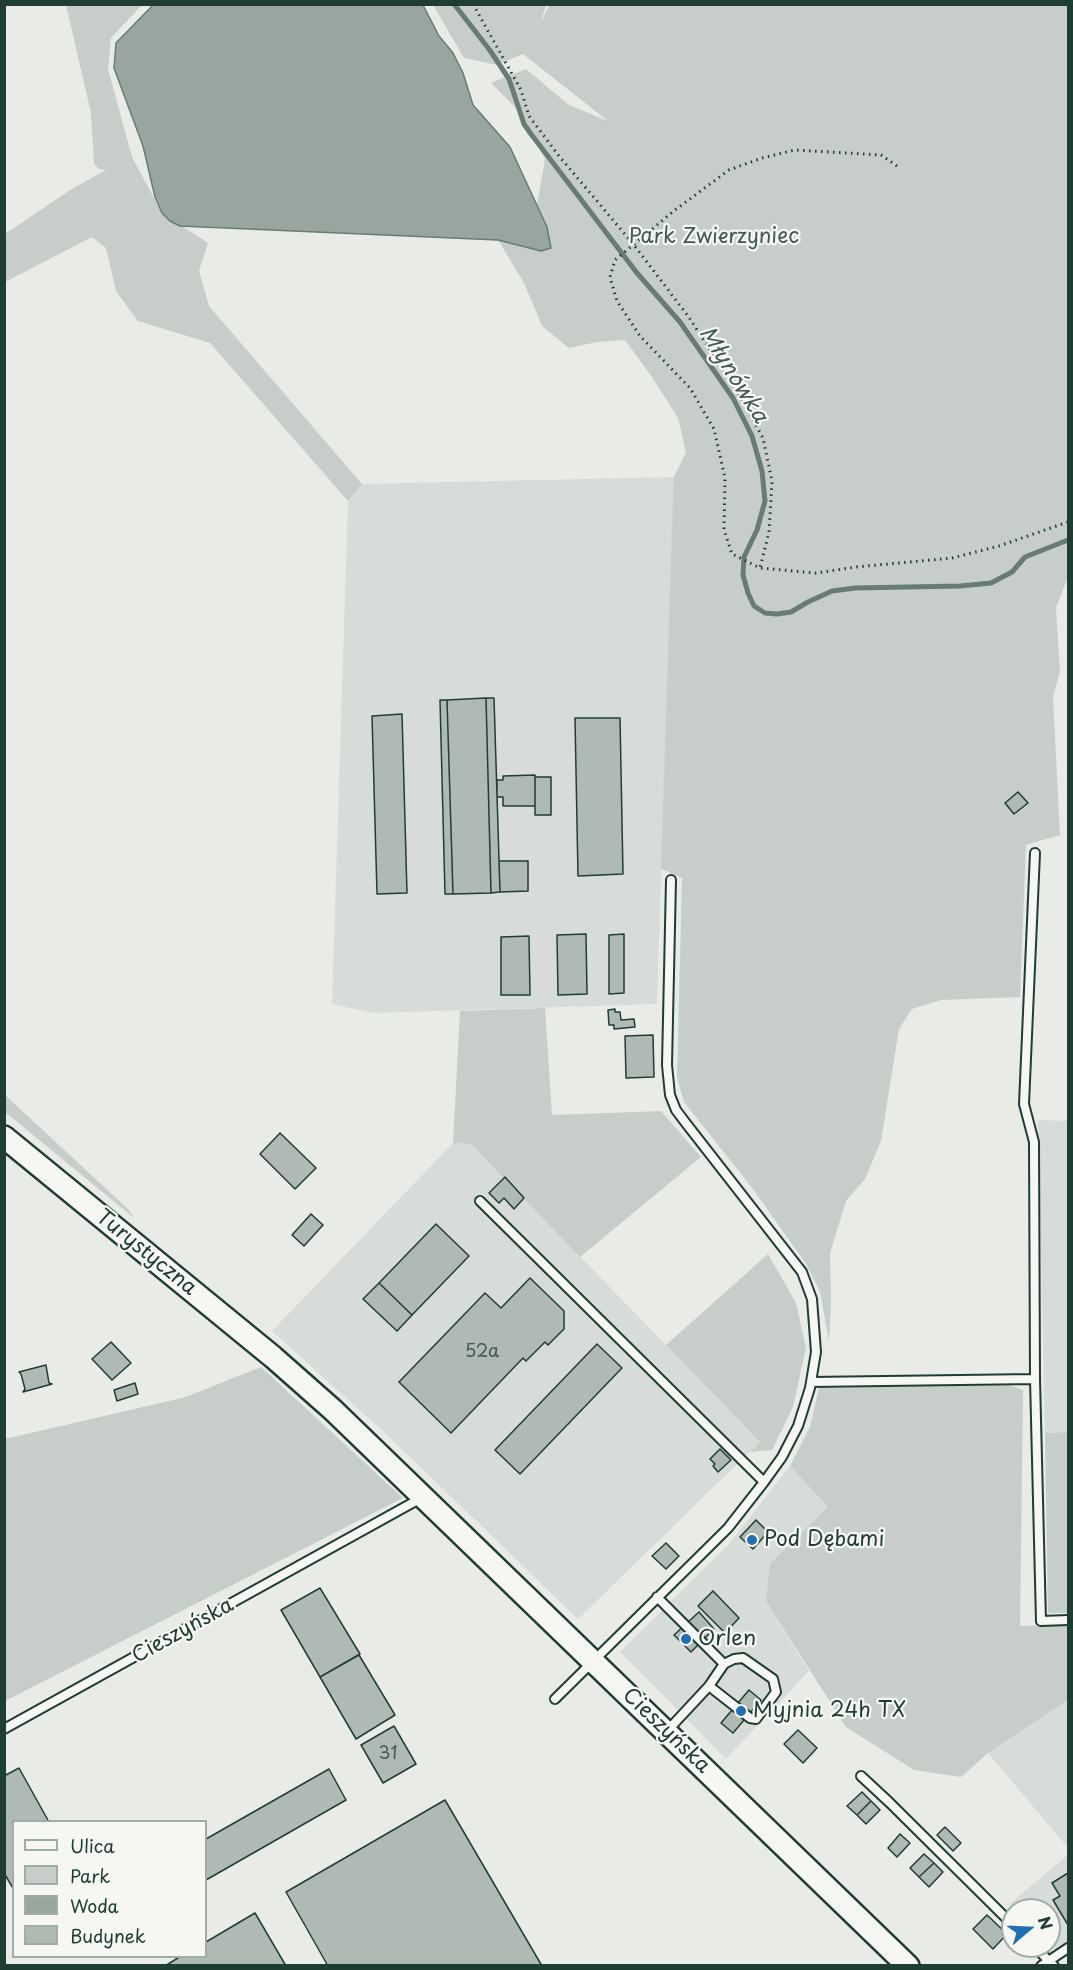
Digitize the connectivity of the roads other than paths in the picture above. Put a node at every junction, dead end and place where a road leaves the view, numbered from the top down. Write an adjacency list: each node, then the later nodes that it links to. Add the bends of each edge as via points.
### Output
1 (1035, 853): 6 (lane, via 1024,1104 1034,1142)
2 (670, 880): 7 (lane, via 670,1095 676,1110 802,1272 813,1299 816,1352)
3 (4, 1137): 5 (main road, Turystyczna)
4 (480, 1201): 8 (lane)
5 (287, 1370): 9 (main road, Cieszyńska)
6 (1035, 1379): 7 (lane); 11 (lane, via 1041,1621)
7 (811, 1382): 8 (lane, via 798,1426)
8 (764, 1482): 10 (lane, via 728,1528)
9 (424, 1496): 12 (main road, Cieszyńska); 16 (lane, Cieszyńska)
10 (657, 1597): 12 (lane); 13 (lane)
11 (1068, 1620)
12 (593, 1660): 15 (lane); 17 (main road, Cieszyńska)
13 (724, 1664): 14 (lane); 14 (lane, via 743,1658 773,1679 776,1692 756,1719)
14 (709, 1686): 17 (lane)
15 (555, 1699)
16 (4, 1729)
17 (666, 1731): 22 (main road, Cieszyńska)
18 (861, 1776): 19 (lane)
19 (1001, 1913)
20 (1068, 1948): 21 (lane)
21 (1048, 1964)
22 (908, 1965)

